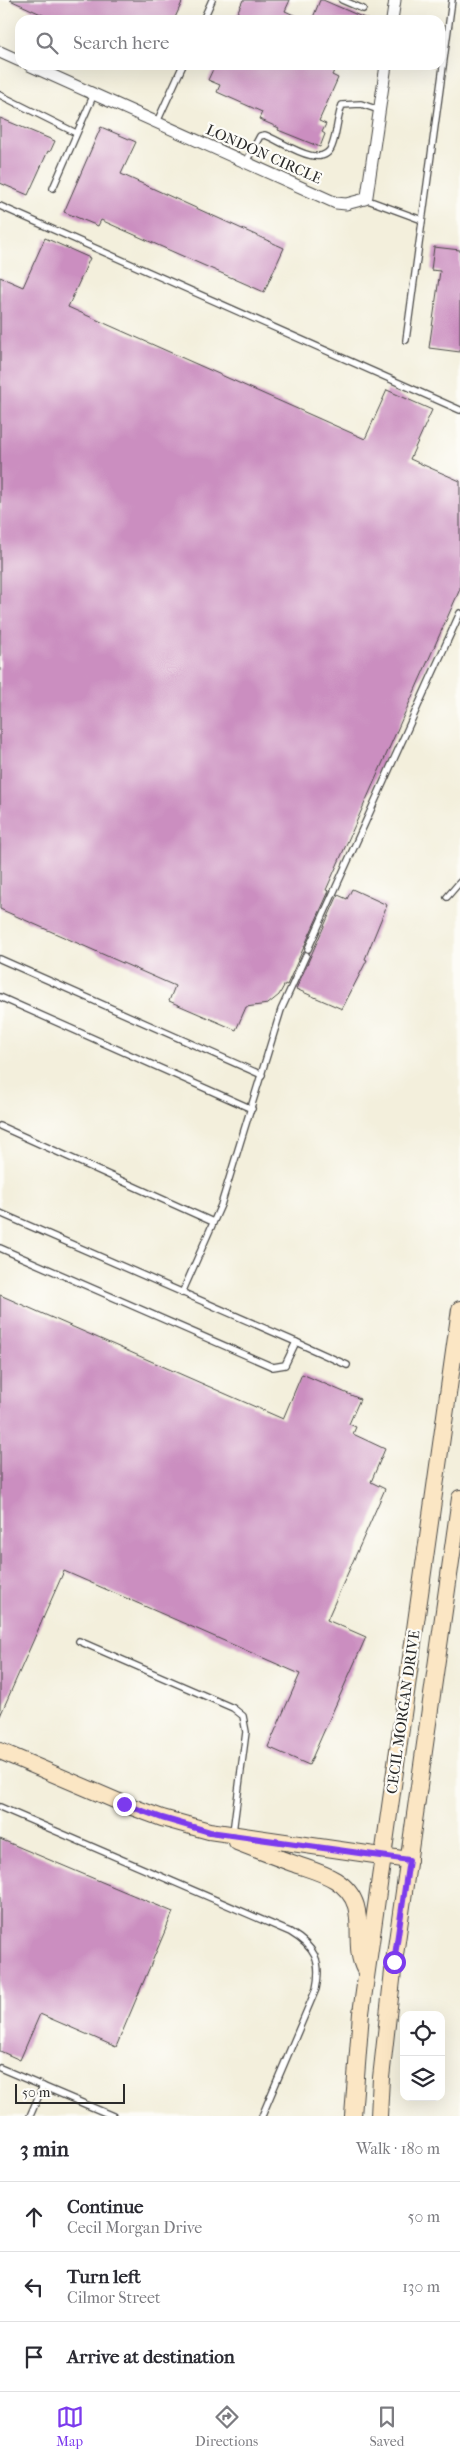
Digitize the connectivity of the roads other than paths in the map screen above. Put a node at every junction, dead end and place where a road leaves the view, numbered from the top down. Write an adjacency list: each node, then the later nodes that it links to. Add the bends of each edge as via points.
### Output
1 (212, 0): 6 (lane)
2 (342, 0): 5 (lane)
3 (395, 0): 7 (street)
4 (452, 0): 8 (lane)
5 (363, 9)
6 (205, 15)
7 (393, 15)
8 (445, 51)
9 (0, 52): 10 (street)
10 (15, 59)
11 (40, 70): 15 (street, LONDON CIRCLE)
12 (181, 70): 18 (lane)
13 (385, 70): 17 (street)
14 (442, 70): 24 (lane)
15 (94, 94): 18 (street, LONDON CIRCLE); 19 (lane)
16 (0, 95): 19 (lane)
17 (380, 110): 20 (lane, via 361,104 342,104 332,146 323,156 310,156 265,135 256,141); 22 (street)
18 (157, 122): 20 (street, LONDON CIRCLE)
19 (76, 133): 21 (lane)
20 (246, 162): 22 (street, LONDON CIRCLE, via 336,203)
21 (52, 188)
22 (365, 199): 24 (lane)
23 (0, 206): 26 (lane)
24 (422, 220): 25 (lane)
25 (406, 340)
26 (460, 410)
27 (460, 613): 32 (lane, via 281,1010)
28 (460, 882): 29 (lane)
29 (447, 897)
30 (0, 961): 32 (lane)
31 (0, 997): 33 (lane)
32 (262, 1075): 33 (lane)
33 (252, 1109): 36 (lane)
34 (0, 1126): 36 (lane)
35 (0, 1213): 38 (lane)
36 (213, 1222): 38 (lane)
37 (0, 1248): 40 (lane, via 273,1367 285,1365)
38 (182, 1292): 40 (lane)
39 (460, 1309): 48 (street, CECIL MORGAN DRIVE)
40 (296, 1342): 41 (lane)
41 (347, 1365)
42 (460, 1498): 49 (street, CECIL MORGAN DRIVE)
43 (79, 1640): 47 (lane, via 233,1708 243,1716 246,1732)
44 (0, 1752): 46 (street, via 124,1804)
45 (0, 1807): 55 (lane, via 281,1928 306,1942 315,1955 320,1974)
46 (210, 1832): 47 (street); 50 (street, via 319,1871 341,1884 352,1896 355,1906 359,1925 358,1950)
47 (233, 1834): 48 (street)
48 (383, 1856): 49 (street); 50 (street, CECIL MORGAN DRIVE)
49 (409, 1860): 57 (street, CECIL MORGAN DRIVE, via 386,2031)
50 (366, 1973): 56 (street, CECIL MORGAN DRIVE)
51 (0, 2068): 52 (lane)
52 (43, 2086): 53 (lane); 54 (lane)
53 (30, 2116)
54 (113, 2116)
55 (262, 2116)
56 (353, 2116)
57 (379, 2116)

